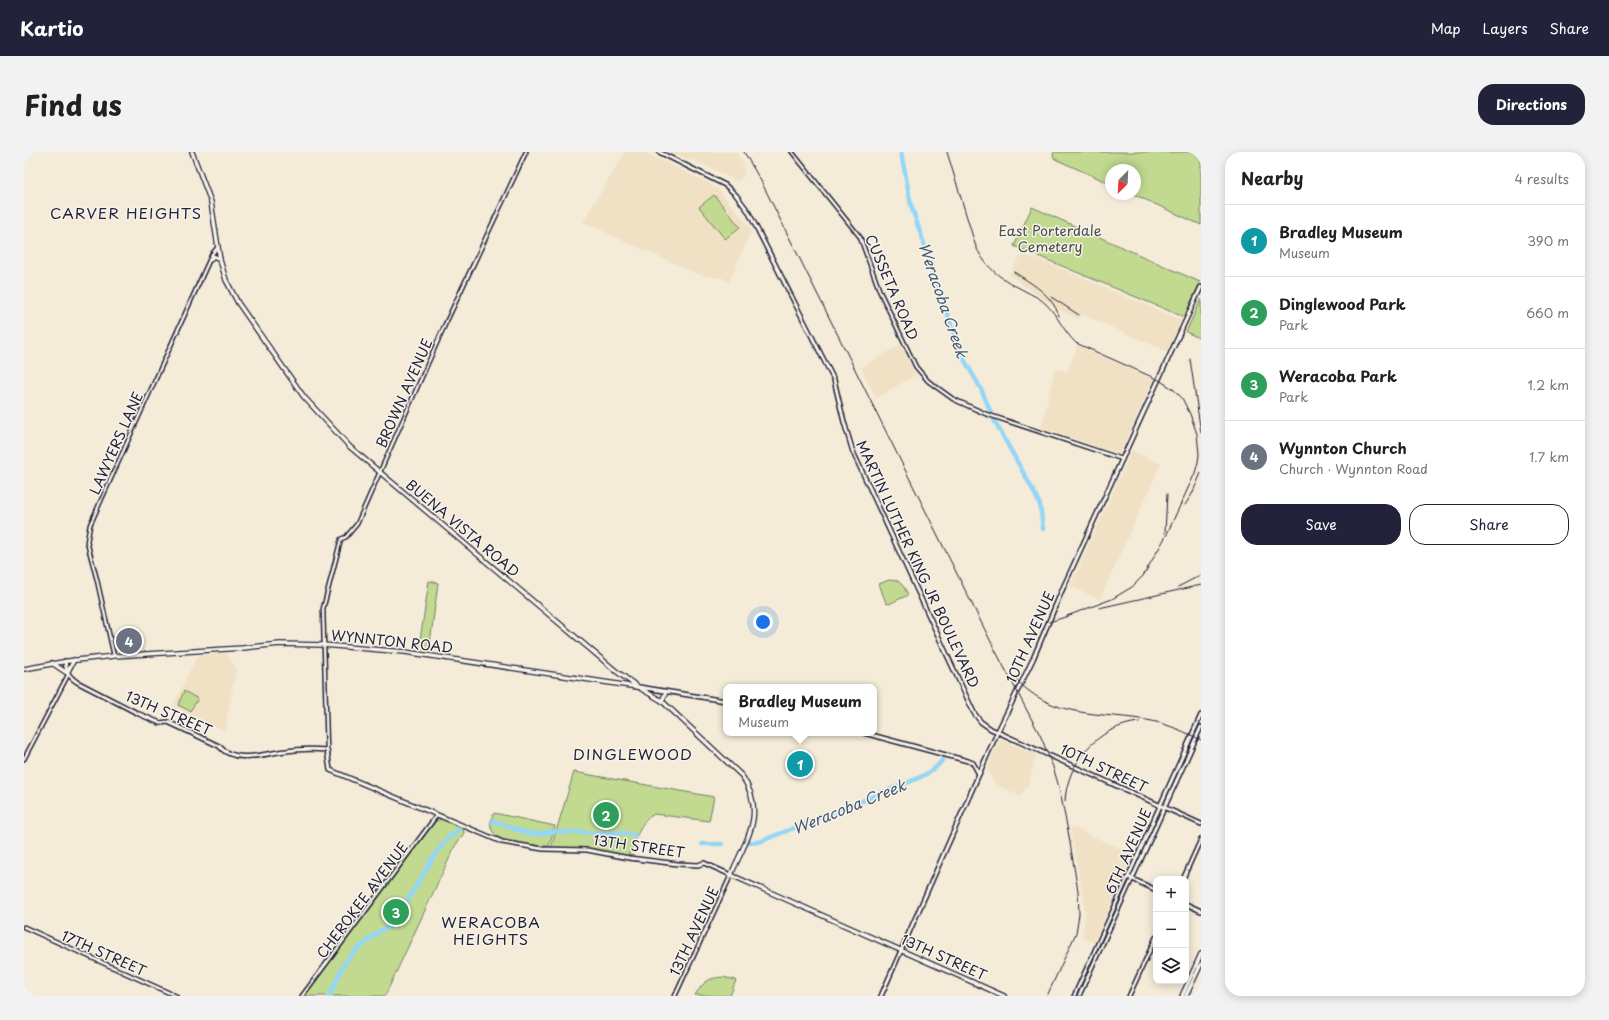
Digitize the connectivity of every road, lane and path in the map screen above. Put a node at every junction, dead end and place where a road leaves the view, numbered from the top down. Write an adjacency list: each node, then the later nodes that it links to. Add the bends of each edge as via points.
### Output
1 (192, 152): 5 (main road, BUENA VISTA ROAD, via 211,202)
2 (526, 152): 10 (street, BROWN AVENUE, via 443,329)
3 (659, 152): 24 (main road, MARTIN LUTHER KING JR BOULEVARD, via 725,185 748,212 834,380 853,452 974,713 981,722)
4 (792, 152): 9 (street, CUSSETA ROAD, via 860,237 880,292 916,367 928,381 953,399 986,414)
5 (218, 247): 6 (main road, BUENA VISTA ROAD); 7 (street, LAWYERS LANE)
6 (220, 259): 7 (main road, via 213,256); 10 (main road, BUENA VISTA ROAD, via 226,280 238,303 304,397 350,447)
7 (210, 260): 12 (street, LAWYERS LANE, via 88,531 87,542)
8 (1201, 287): 9 (main road, 10TH AVENUE)
9 (1122, 459): 24 (main road, 10TH AVENUE, via 1033,660)
10 (380, 472): 11 (street, BROWN AVENUE, via 357,524 341,539 323,602); 18 (main road, BUENA VISTA ROAD, via 570,634)
11 (323, 645): 12 (main road, WYNNTON ROAD, via 280,644); 18 (main road, WYNNTON ROAD, via 410,653); 26 (street, BROWN AVENUE)
12 (114, 656): 13 (main road, WYNNTON ROAD)
13 (74, 660): 14 (main road, WYNNTON ROAD); 17 (main road)
14 (65, 661): 15 (main road, WYNNTON ROAD); 17 (main road)
15 (52, 663): 16 (main road, WYNNTON ROAD); 17 (main road)
16 (24, 669)
17 (68, 674): 26 (main road, 13TH STREET, via 77,682 134,712 160,723 168,722 219,746 230,755 252,756 286,751); 27 (street)
18 (638, 687): 19 (main road, WYNNTON ROAD); 20 (main road, BUENA VISTA ROAD)
19 (666, 692): 20 (main road); 21 (main road, WYNNTON ROAD)
20 (662, 701): 34 (main road, BUENA VISTA ROAD, via 742,776 750,787 754,805 753,822)
21 (723, 701)
22 (1201, 715): 29 (main road, 6TH AVENUE)
23 (1201, 727): 30 (main road, 6TH AVENUE)
24 (998, 731): 28 (main road, 10TH AVENUE); 29 (main road, 10TH STREET)
25 (875, 736): 28 (main road, via 968,761 973,763)
26 (327, 750): 31 (main road, 13TH STREET, via 330,770)
27 (24, 759)
28 (980, 774): 43 (main road, 10TH AVENUE)
29 (1160, 806): 30 (main road, 10TH STREET); 36 (main road, 6TH AVENUE)
30 (1164, 808): 32 (main road, 10TH STREET); 37 (main road, 6TH AVENUE)
31 (437, 815): 34 (main road, 13TH STREET, via 512,844 543,849 578,849 678,864 704,863); 47 (street, CHEROKEE AVENUE)
32 (1201, 824)
33 (1201, 839): 35 (street)
34 (731, 875): 43 (main road, 13TH STREET); 48 (street, 13TH AVENUE)
35 (1184, 876)
36 (1128, 878): 37 (main road); 51 (street, 6TH AVENUE)
37 (1132, 880): 38 (main road); 52 (street, 6TH AVENUE)
38 (1153, 889)
39 (1189, 905): 40 (main road)
40 (1201, 911)
41 (24, 928): 46 (street, 17TH STREET)
42 (1153, 944): 53 (street)
43 (901, 950): 49 (main road, 10TH AVENUE); 50 (main road, 13TH STREET)
44 (1201, 954): 54 (main road)
45 (1201, 964): 55 (main road)
46 (176, 996)
47 (302, 996)
48 (675, 996)
49 (881, 996)
50 (1004, 996)
51 (1074, 996)
52 (1079, 996)
53 (1129, 996)
54 (1182, 996)
55 (1186, 996)

